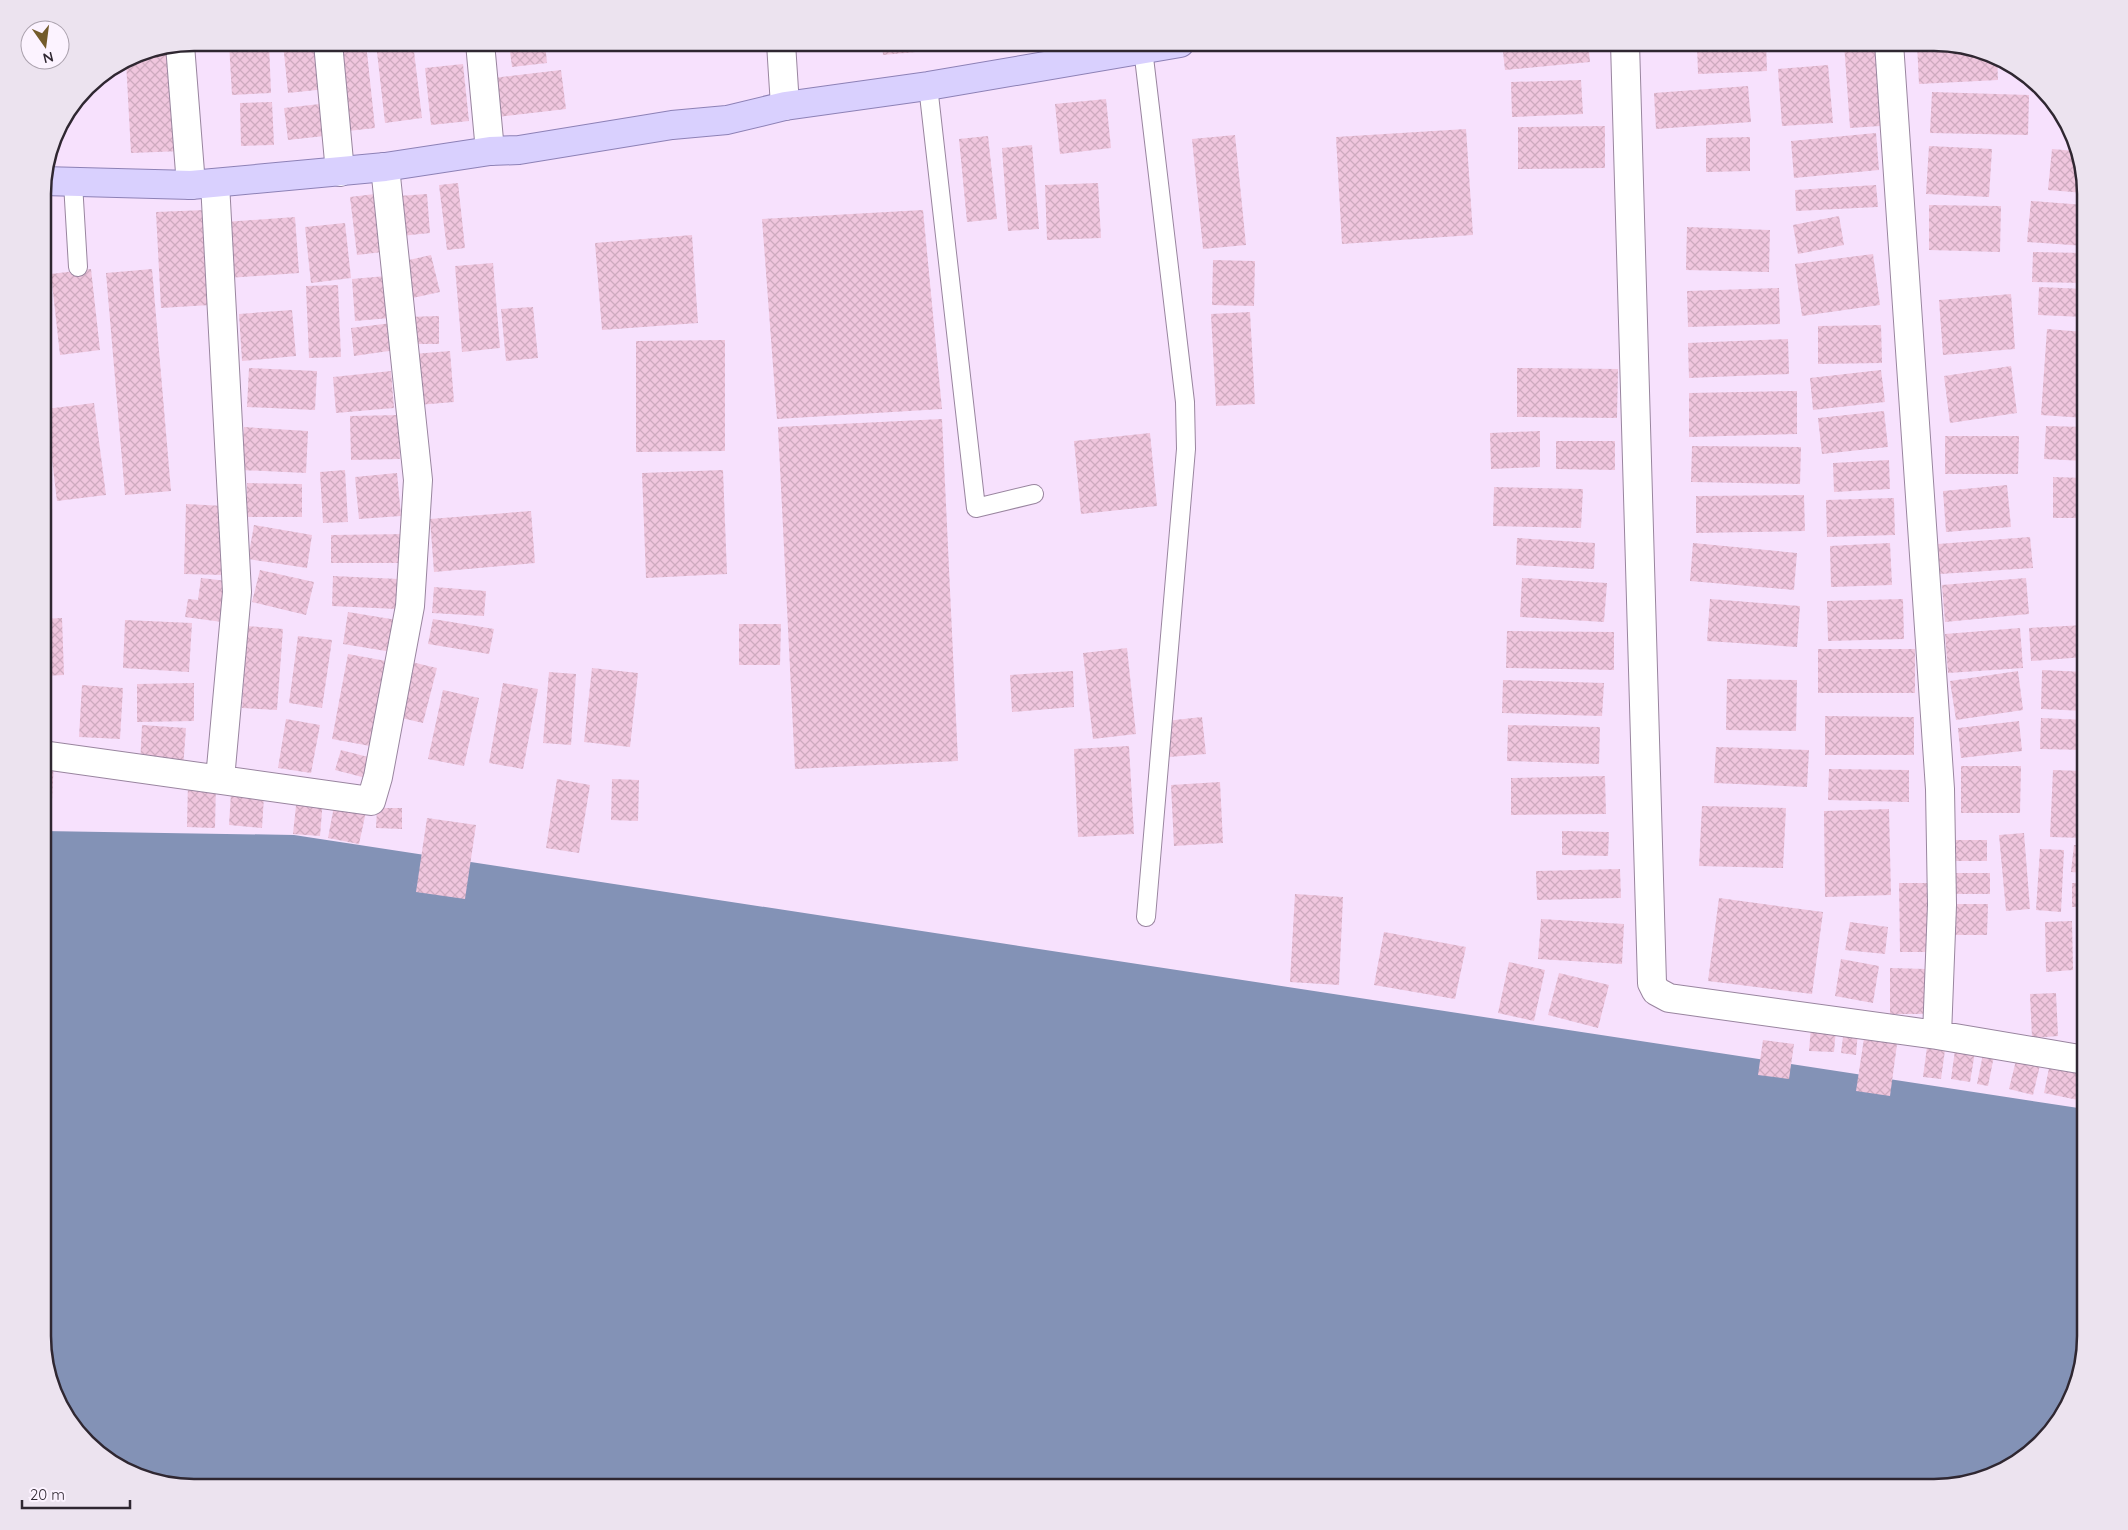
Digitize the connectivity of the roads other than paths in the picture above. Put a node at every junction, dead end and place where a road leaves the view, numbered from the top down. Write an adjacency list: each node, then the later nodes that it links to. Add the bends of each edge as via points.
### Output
1 (1129, 51): 9 (main road)
2 (1143, 51): 21 (lane, via 1185,402 1186,449)
3 (1625, 51): 22 (street, via 1652,982 1656,991 1668,998)
4 (1890, 51): 22 (street, via 1940,789 1942,905)
5 (181, 52): 16 (street)
6 (329, 52): 13 (street)
7 (481, 52): 11 (street)
8 (782, 52): 10 (street)
9 (928, 86): 10 (main road); 18 (lane, via 976,508)
10 (785, 106): 11 (main road, via 727,120)
11 (490, 152): 12 (main road)
12 (385, 167): 13 (main road); 20 (street, via 418,480 410,606 378,777 371,801)
13 (340, 172): 16 (main road)
14 (52, 182): 15 (main road)
15 (74, 183): 16 (main road); 17 (lane)
16 (203, 184): 20 (street, via 237,592)
17 (78, 267)
18 (1034, 494)
19 (52, 757): 20 (street)
20 (220, 779)
21 (1146, 918)
22 (1937, 1035): 23 (street)
23 (2077, 1058)

